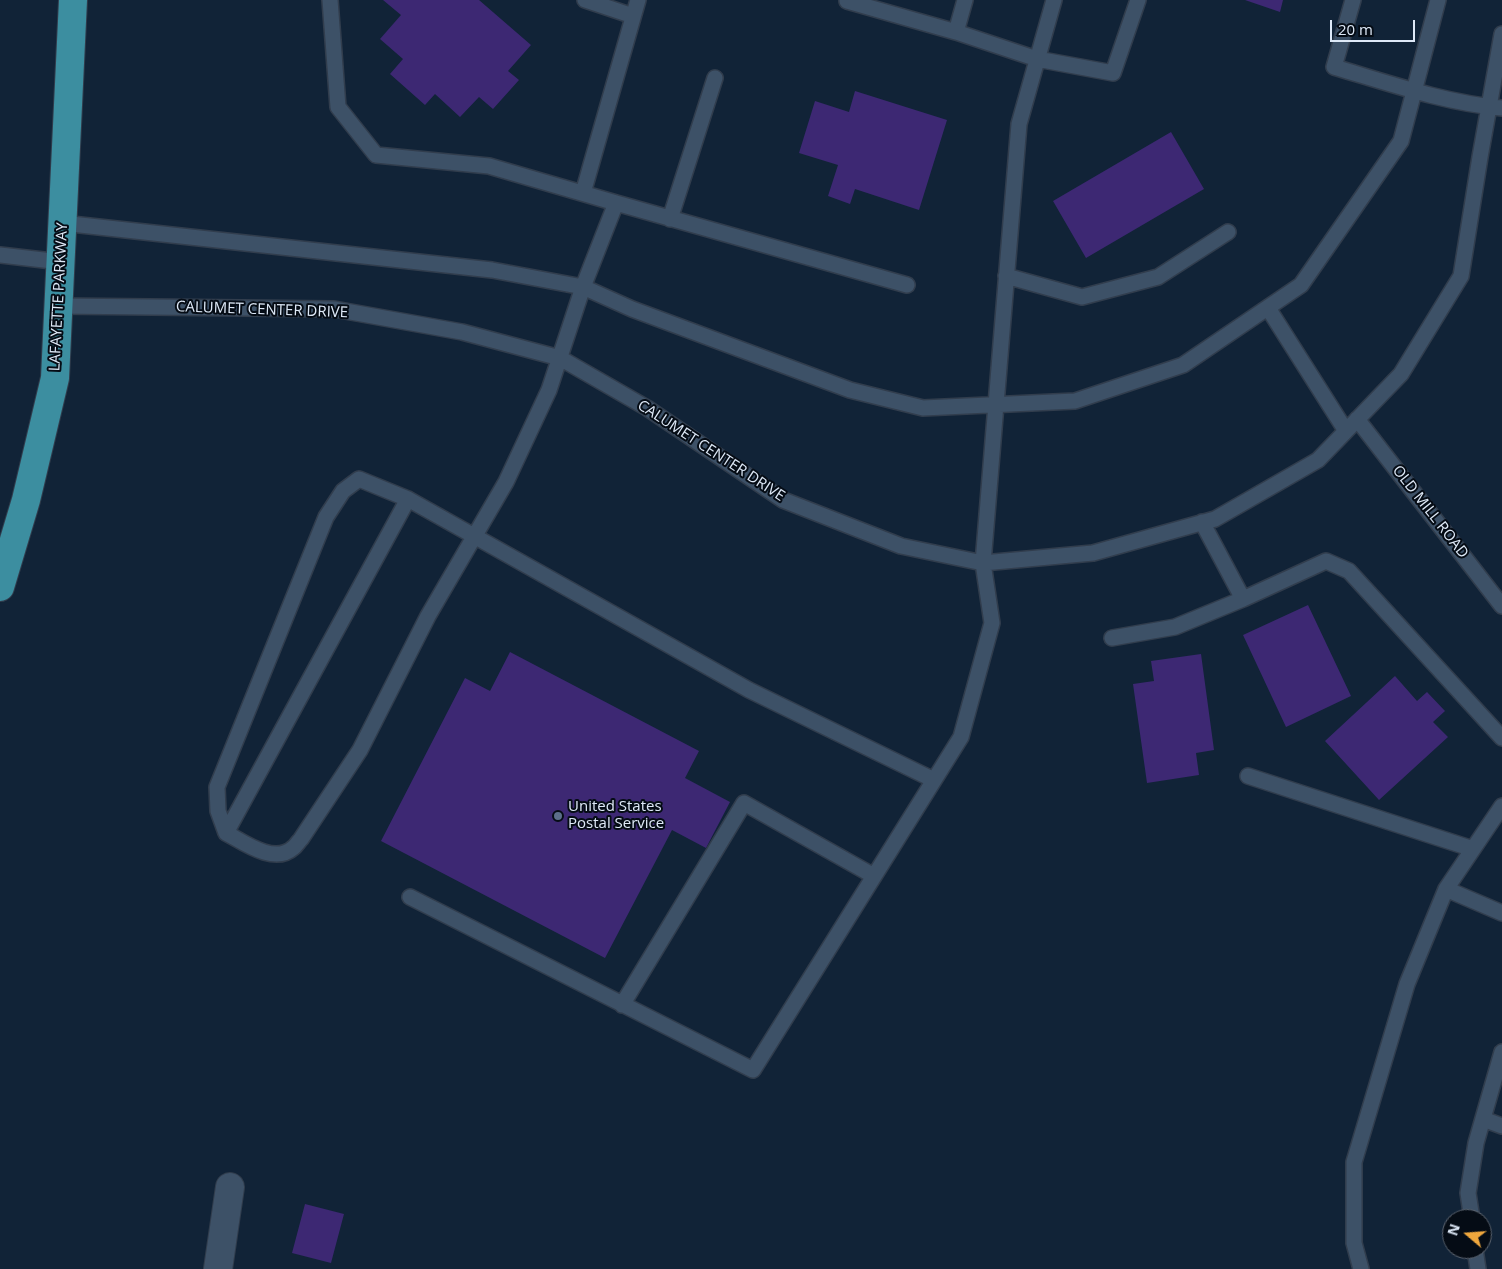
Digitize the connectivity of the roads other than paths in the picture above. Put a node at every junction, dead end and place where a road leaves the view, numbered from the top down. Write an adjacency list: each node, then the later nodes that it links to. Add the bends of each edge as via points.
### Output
1 (73, 0): 21 (highway, LAFAYETTE PARKWAY)
2 (330, 0): 18 (lane, via 338,107 376,155 489,166)
3 (585, 0): 11 (lane)
4 (638, 0): 11 (lane)
5 (965, 0): 12 (lane)
6 (1054, 0): 14 (lane)
7 (1138, 0): 14 (lane, via 1113,73)
8 (1353, 0): 16 (lane, via 1334,66)
9 (1438, 0): 16 (lane)
10 (847, 1): 12 (lane)
11 (633, 16): 18 (lane)
12 (956, 32): 14 (lane)
13 (1502, 34): 17 (lane, CALUMET CENTER DRIVE)
14 (1037, 59): 25 (lane, via 1019,124)
15 (715, 78): 20 (lane)
16 (1414, 91): 17 (lane); 29 (lane, via 1401,141 1301,286)
17 (1495, 107): 32 (lane, CALUMET CENTER DRIVE, via 1461,276 1401,374)
18 (583, 193): 19 (lane)
19 (616, 203): 20 (lane); 27 (lane)
20 (670, 219): 26 (lane)
21 (62, 223): 24 (highway, LAFAYETTE PARKWAY); 27 (lane, via 492,270)
22 (1228, 232): 25 (lane, via 1158,277 1082,297)
23 (0, 255): 24 (lane)
24 (61, 262): 28 (highway, LAFAYETTE PARKWAY)
25 (1006, 276): 31 (lane)
26 (907, 286)
27 (583, 287): 30 (lane); 31 (lane, via 632,309 850,390 924,408)
28 (59, 306): 30 (lane, CALUMET CENTER DRIVE, via 334,308 462,332); 38 (highway, LAFAYETTE PARKWAY, via 55,378 26,500)
29 (1268, 308): 31 (lane, via 1183,364 1075,401); 33 (lane)
30 (560, 358): 36 (lane, via 549,390 506,482); 37 (lane, CALUMET CENTER DRIVE, via 647,408 783,500 901,546)
31 (995, 404): 37 (lane)
32 (1357, 419): 33 (lane, CALUMET CENTER DRIVE); 40 (lane, OLD MILL ROAD)
33 (1346, 431): 35 (lane, CALUMET CENTER DRIVE, via 1318,460 1215,519)
34 (408, 499): 36 (lane); 46 (lane); 46 (lane, via 359,479 343,491 326,516 217,787 218,811)
35 (1202, 522): 37 (lane, CALUMET CENTER DRIVE, via 1093,553); 39 (lane)
36 (476, 536): 44 (lane, via 749,690); 46 (lane, via 428,616 360,750 292,850 266,853)
37 (984, 563): 44 (lane, via 992,623 961,737)
38 (0, 587)
39 (1243, 600): 41 (lane, via 1175,627); 42 (lane, via 1326,561 1349,571)
40 (1502, 606)
41 (1112, 638)
42 (1502, 738)
43 (1248, 776): 47 (lane)
44 (934, 780): 48 (lane)
45 (1502, 806): 47 (lane)
46 (226, 833)
47 (1473, 849): 49 (lane)
48 (874, 876): 52 (lane, via 753,1070); 52 (lane, via 744,803)
49 (1446, 889): 51 (lane); 59 (lane, via 1407,984 1354,1162 1354,1243)
50 (410, 897): 52 (lane)
51 (1502, 913)
52 (622, 1005)
53 (1502, 1052): 54 (lane)
54 (1483, 1119): 55 (lane); 57 (lane, via 1468,1193)
55 (1502, 1126)
56 (230, 1187): 58 (street)
57 (1470, 1209)
58 (218, 1269)
59 (1361, 1269)

